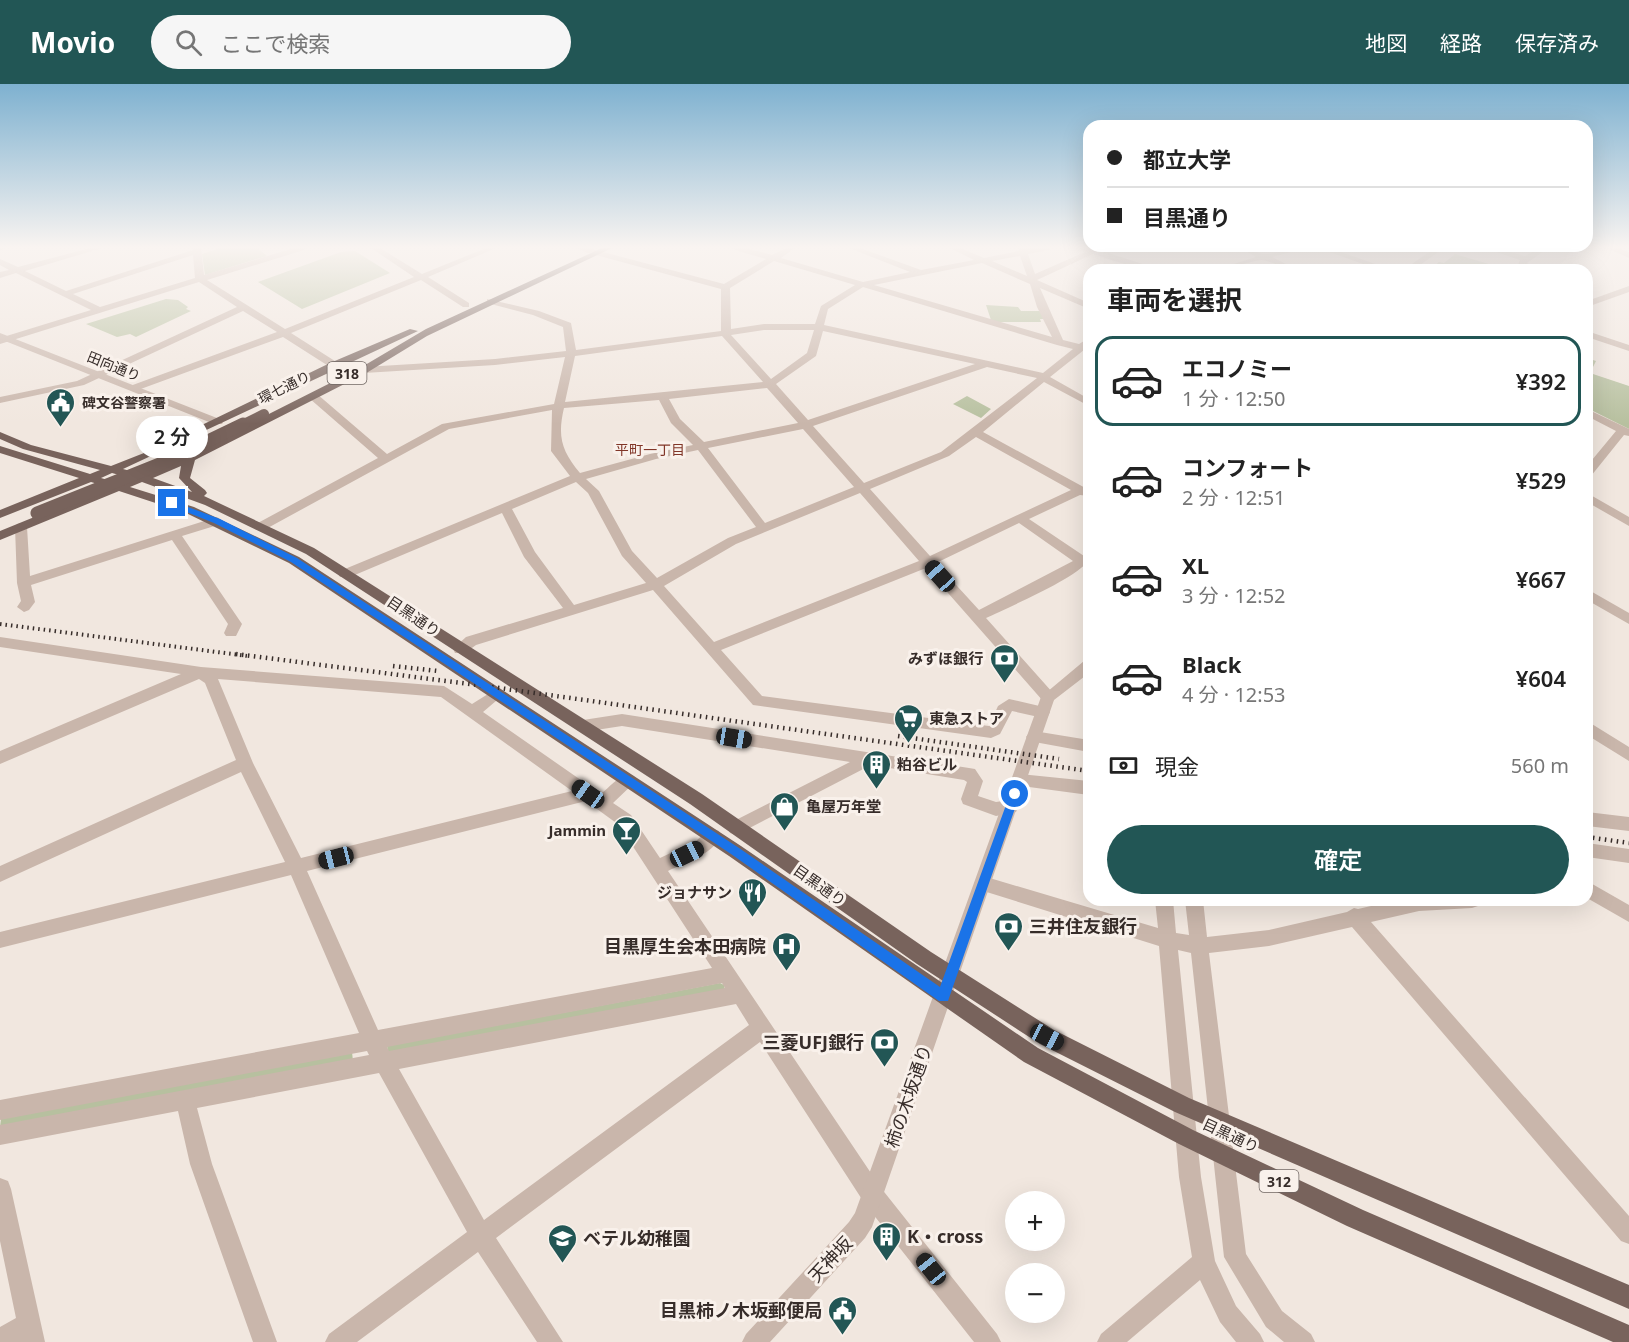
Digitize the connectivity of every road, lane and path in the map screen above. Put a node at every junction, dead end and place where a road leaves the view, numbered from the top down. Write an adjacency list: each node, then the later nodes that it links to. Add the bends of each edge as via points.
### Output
1 (91, 307): 12 (street)
2 (113, 307): 12 (street)
3 (243, 307): 16 (street); 28 (street)
4 (348, 307): 16 (street)
5 (463, 307): 14 (main road, 環七通り / 318)
6 (478, 307): 15 (main road, 環七通り / 318)
7 (511, 307): 24 (street, via 568,325)
8 (725, 307): 17 (street)
9 (826, 307): 13 (street)
10 (935, 307): 20 (street)
11 (1042, 307): 20 (street)
12 (100, 311): 19 (street)
13 (819, 327): 17 (street, via 764,327); 25 (street); 30 (street, via 812,354)
14 (413, 331): 26 (main road); 37 (main road, 環七通り / 318)
15 (429, 331): 27 (main road); 37 (main road, 環七通り / 318)
16 (284, 333): 26 (street); 31 (street)
17 (725, 333): 24 (street); 30 (street)
18 (1593, 335): 23 (street)
19 (3, 339): 28 (street, 田向通り)
20 (1060, 343): 22 (street)
21 (1083, 345): 22 (street)
22 (1080, 348): 29 (street)
23 (1629, 348)
24 (571, 352): 27 (street, via 495,362); 36 (street)
25 (986, 364): 29 (street); 40 (street)
26 (334, 365): 39 (main road)
27 (364, 370): 32 (main road)
28 (101, 375): 31 (street, 田向通り); 34 (street)
29 (1044, 377): 35 (street); 41 (street)
30 (769, 384): 33 (street); 40 (street)
31 (134, 388): 39 (street, 田向通り)
32 (313, 396): 46 (main road); 47 (street)
33 (663, 397): 36 (street); 44 (street, via 675,421)
34 (0, 400)
35 (1083, 400)
36 (558, 405): 47 (street, via 446,426); 51 (street, via 557,451)
37 (260, 412): 60 (main road, 環七通り / 318, bridge, via 162,463)
38 (1593, 415): 42 (street)
39 (218, 422): 50 (main road)
40 (805, 425): 44 (street); 55 (street)
41 (976, 432): 55 (street, via 945,454); 56 (street)
42 (1625, 432): 48 (street)
43 (0, 435): 50 (main road, 目黒通り / 312, via 27,447)
44 (701, 446): 51 (street); 70 (street)
45 (0, 449): 49 (main road, 目黒通り / 312)
46 (189, 458): 53 (main road); 59 (main road, via 184,482)
47 (385, 458): 67 (street)
48 (1593, 467)
49 (59, 468): 52 (main road, 目黒通り / 312); 60 (main road, via 57,482)
50 (111, 470): 52 (main road); 53 (main road, 目黒通り / 312)
51 (579, 477): 61 (street); 76 (street, via 593,491 627,553)
52 (91, 478): 54 (main road, 目黒通り / 312); 60 (main road)
53 (143, 478): 54 (main road); 59 (main road, 目黒通り / 312)
54 (123, 486): 65 (main road, 目黒通り / 312); 69 (main road)
55 (863, 489): 70 (street); 73 (street)
56 (1083, 491)
57 (1083, 492): 63 (street)
58 (1593, 501): 66 (street)
59 (209, 502): 67 (main road, 目黒通り / 312)
60 (37, 506): 62 (main road); 64 (main road, 環七通り / 318); 68 (main road, 環七通り / 318)
61 (505, 508): 74 (street); 79 (street, via 529,554)
62 (0, 514)
63 (1020, 518): 73 (street); 80 (street, via 1082,561)
64 (0, 520)
65 (217, 521): 71 (street); 88 (main road, 目黒通り / 312, via 294,560)
66 (1629, 522)
67 (260, 526): 74 (main road, 目黒通り / 312)
68 (0, 528)
69 (21, 528): 72 (main road); 75 (street)
70 (763, 528): 76 (street, via 732,540)
71 (174, 534): 75 (street); 82 (street, via 235,624)
72 (0, 536)
73 (928, 562): 80 (street); 85 (street)
74 (345, 574): 84 (main road, 目黒通り / 312)
75 (24, 583): 78 (street, via 28,602)
76 (655, 585): 79 (street); 85 (street)
77 (1593, 598): 81 (street)
78 (24, 607)
79 (571, 610): 84 (street, via 471,641)
80 (977, 617): 89 (street)
81 (1629, 619)
82 (231, 633)
83 (0, 642): 87 (street)
84 (460, 649): 91 (main road, 目黒通り / 312)
85 (710, 649): 89 (street, via 758,701 991,732 1009,705)
86 (1083, 671): 89 (street)
87 (201, 672): 90 (street, via 444,692); 96 (street); 98 (street, via 211,680)
88 (496, 695): 90 (street); 100 (main road, 目黒通り / 312)
89 (1046, 705): 93 (street, 柿の木坂通り)
90 (472, 712): 102 (street)
91 (583, 726): 97 (street, via 622,720); 106 (main road, 目黒通り / 312)
92 (1593, 732): 95 (street)
93 (1034, 737): 94 (street); 99 (street, 柿の木坂通り)
94 (1083, 745)
95 (1629, 755)
96 (0, 758)
97 (869, 759): 103 (street, via 969,774 975,781 969,799 996,809); 106 (street)
98 (245, 763): 110 (street); 112 (street)
99 (1020, 780): 101 (street); 103 (street, 柿の木坂通り)
100 (628, 781): 102 (street); 107 (main road, 目黒通り / 312)
101 (1083, 787)
102 (595, 798): 110 (street); 111 (street, via 625,820)
103 (1010, 807): 113 (street, 柿の木坂通り)
104 (1593, 820): 105 (street)
105 (1629, 824)
106 (736, 828): 124 (main road, 目黒通り / 312)
107 (713, 837): 111 (street); 126 (main road, 目黒通り / 312)
108 (1593, 851): 109 (street)
109 (1629, 856)
110 (296, 866): 120 (street); 128 (street)
111 (657, 868): 123 (street)
112 (0, 874)
113 (983, 884): 121 (street); 124 (street, 柿の木坂通り)
114 (1593, 893): 118 (street)
115 (1165, 906): 121 (street)
116 (1195, 906): 122 (street)
117 (1404, 906): 119 (street)
118 (1629, 914)
119 (1354, 916): 122 (street, via 1269,938); 139 (street)
120 (0, 940)
121 (1169, 940): 122 (street); 131 (street)
122 (1200, 946): 133 (street)
123 (725, 971): 125 (street); 128 (street, via 717,976)
124 (951, 975): 126 (street, 柿の木坂通り); 131 (main road, 目黒通り / 312, via 1047,1037)
125 (740, 994): 127 (street); 129 (street)
126 (943, 996): 135 (main road, 目黒通り / 312, via 1031,1055); 138 (street, 柿の木坂通り)
127 (762, 1028): 138 (street); 140 (street)
128 (373, 1042): 129 (street); 132 (street)
129 (385, 1061): 130 (street); 140 (street)
130 (184, 1099): 134 (street); 146 (street, via 201,1164)
131 (1182, 1105): 133 (main road, 目黒通り / 312); 135 (street)
132 (0, 1110)
133 (1219, 1121): 136 (street); 142 (main road, 目黒通り / 312)
134 (0, 1135)
135 (1186, 1137): 136 (main road, 目黒通り / 312); 141 (street)
136 (1223, 1154): 144 (main road, 目黒通り / 312, via 1354,1218); 153 (street, via 1235,1257 1274,1319)
137 (0, 1189): 143 (street)
138 (873, 1196): 149 (street, 天神坂, via 856,1230); 150 (street)
139 (1629, 1233)
140 (481, 1236): 147 (street); 148 (street)
141 (1204, 1262): 151 (street); 152 (street, via 1228,1314)
142 (1629, 1297)
143 (31, 1333): 145 (street)
144 (1629, 1337)
145 (0, 1340)
146 (265, 1342)
147 (337, 1342)
148 (551, 1342)
149 (754, 1342)
150 (989, 1342)
151 (1109, 1342)
152 (1252, 1342)
153 (1303, 1342)

